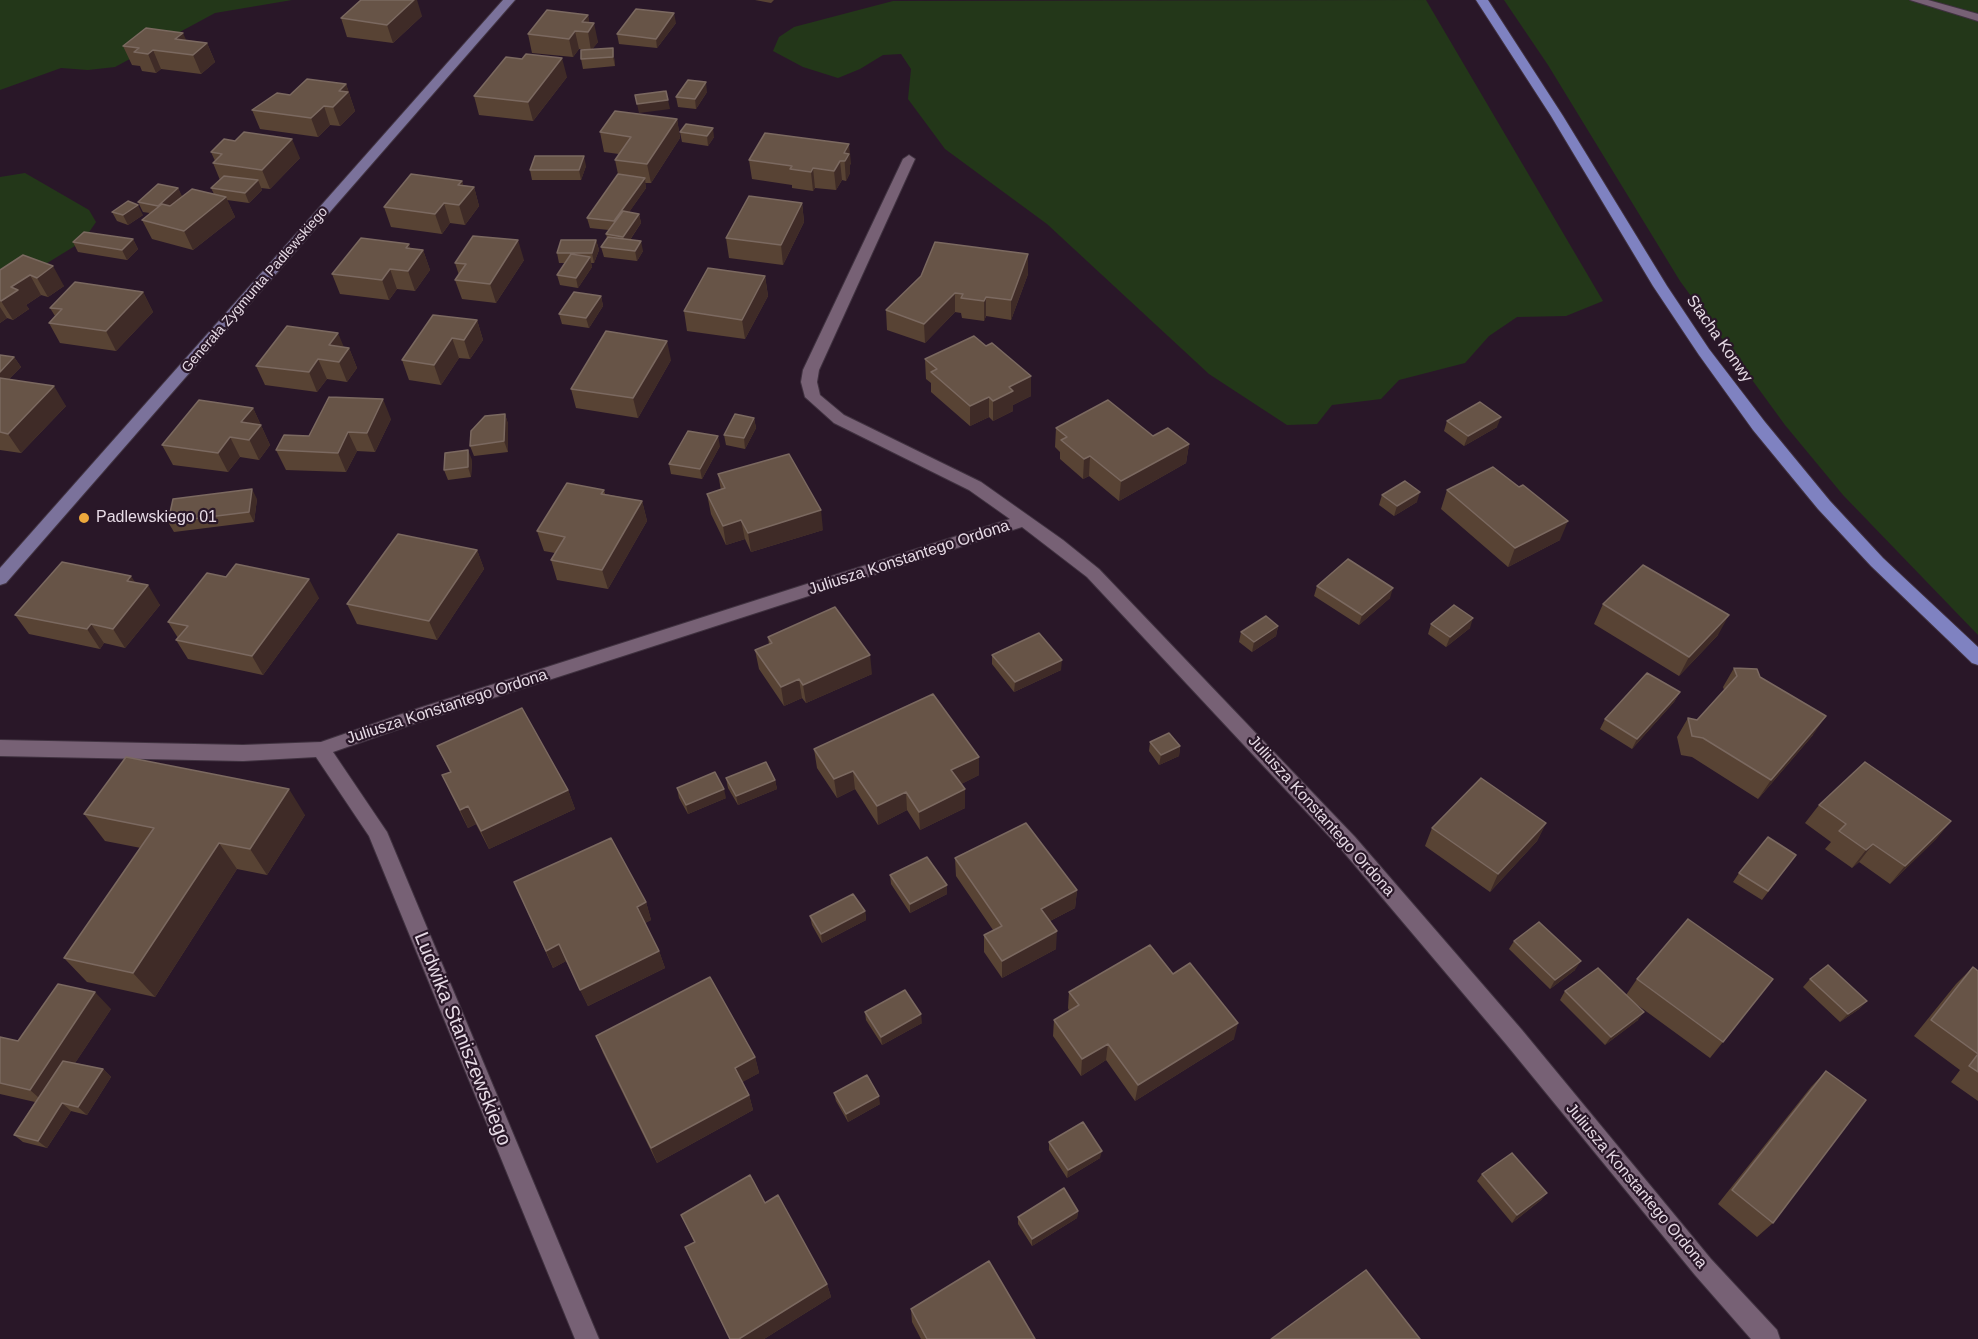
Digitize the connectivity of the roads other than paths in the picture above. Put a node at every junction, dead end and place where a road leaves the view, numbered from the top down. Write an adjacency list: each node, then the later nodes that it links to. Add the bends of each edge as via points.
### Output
1 (510, 0): 7 (street, Generała Zygmunta Padlewskiego)
2 (1482, 0): 8 (main road, Stacha Konwy, via 1660,286 1759,426 1870,554)
3 (1916, 0): 4 (street)
4 (1978, 18)
5 (909, 159): 6 (street, via 811,370 813,397 839,419 975,486)
6 (1023, 521): 10 (street, Juliusza Konstantego Ordona); 12 (street, Juliusza Konstantego Ordona, via 1093,573 1348,843 1703,1267)
7 (0, 579)
8 (1978, 658)
9 (0, 748): 10 (street, Juliusza Konstantego Ordona, via 243,753)
10 (321, 749): 11 (street, Ludwika Staniszewskiego, via 377,832)
11 (587, 1339)
12 (1768, 1339)

